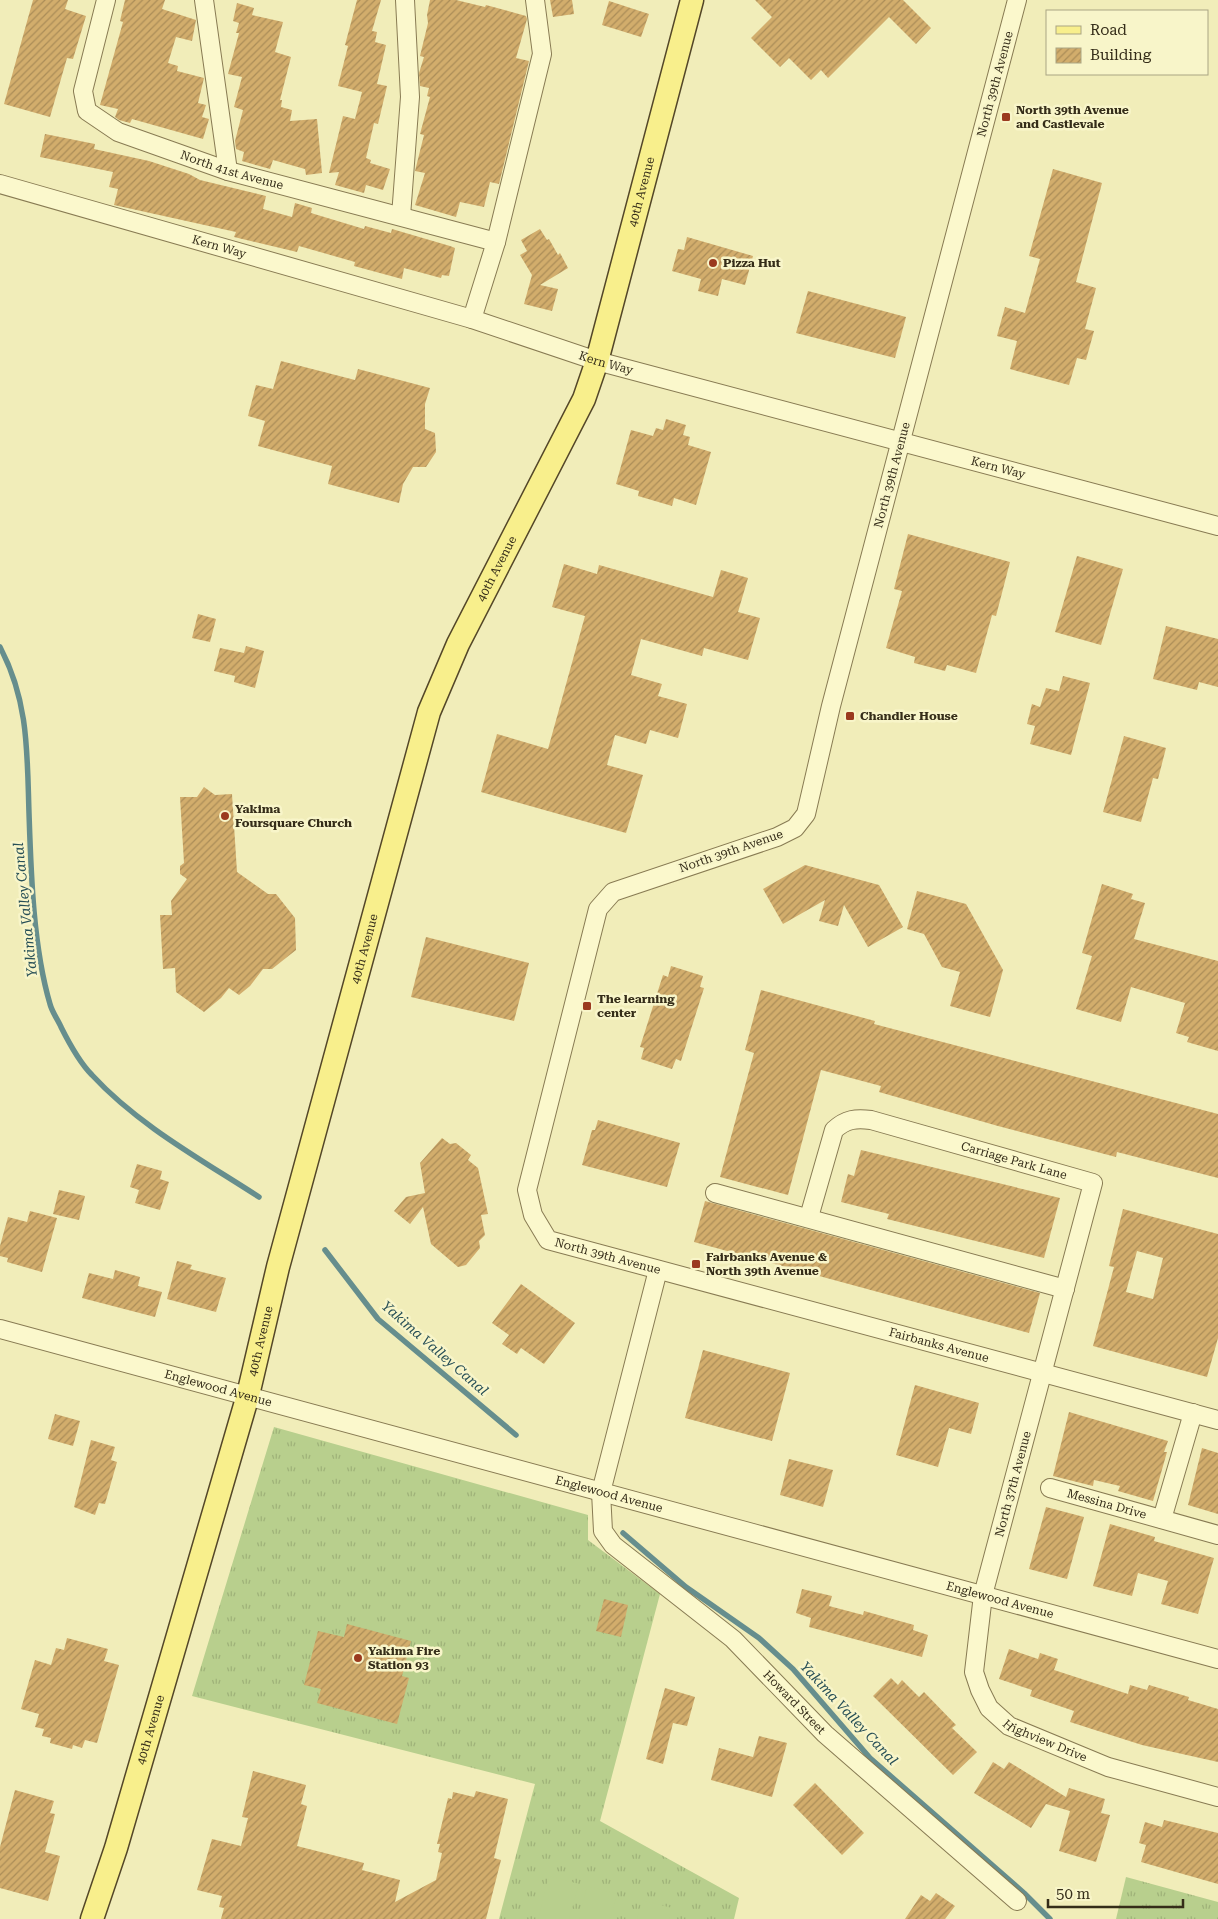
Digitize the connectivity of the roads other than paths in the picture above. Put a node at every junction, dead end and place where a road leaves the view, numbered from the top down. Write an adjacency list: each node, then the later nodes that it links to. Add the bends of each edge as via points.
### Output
1 (106, 0): 7 (street, North 41st Avenue, via 83,91 86,111 118,132)
2 (204, 0): 7 (street)
3 (405, 0): 9 (street, via 410,97)
4 (535, 0): 10 (street, via 542,54)
5 (692, 0): 12 (main road, 40th Avenue)
6 (1017, 0): 13 (street, North 39th Avenue)
7 (228, 171): 9 (street, North 41st Avenue)
8 (0, 184): 11 (street, Kern Way)
9 (401, 216): 10 (street, North 41st Avenue)
10 (496, 242): 11 (street)
11 (472, 319): 12 (street, Kern Way)
12 (598, 361): 13 (street, Kern Way); 21 (main road, 40th Avenue, via 584,399 458,644 429,712 278,1267)
13 (900, 442): 14 (street, Kern Way); 17 (street, North 39th Avenue, via 806,814 795,828 777,837 613,892 598,909 526,1190 533,1215 548,1240)
14 (1218, 526)
15 (714, 1192): 16 (street)
16 (808, 1217): 18 (street); 18 (street, Carriage Park Lane, via 834,1130 850,1120 871,1120 1093,1183)
17 (658, 1270): 20 (street, Fairbanks Avenue); 25 (street, North 39th Avenue)
18 (1065, 1289): 20 (street, Carriage Park Lane)
19 (0, 1329): 21 (street, Englewood Avenue)
20 (1042, 1373): 22 (street, Fairbanks Avenue); 28 (street, North 37th Avenue)
21 (248, 1395): 25 (street, Englewood Avenue); 32 (main road, 40th Avenue, via 116,1848)
22 (1192, 1413): 23 (street, Fairbanks Avenue); 26 (street, Messina Drive)
23 (1218, 1420)
24 (1050, 1488): 26 (street, Messina Drive)
25 (601, 1492): 28 (street, Englewood Avenue); 31 (street, Howard Street, via 603,1531 613,1545 733,1639 825,1734)
26 (1162, 1519): 27 (street, Messina Drive)
27 (1218, 1535)
28 (983, 1595): 29 (street, Englewood Avenue); 30 (street, Highview Drive, via 974,1672 989,1708 1009,1726 1108,1767)
29 (1218, 1659)
30 (1218, 1797)
31 (1017, 1901)
32 (92, 1919)

